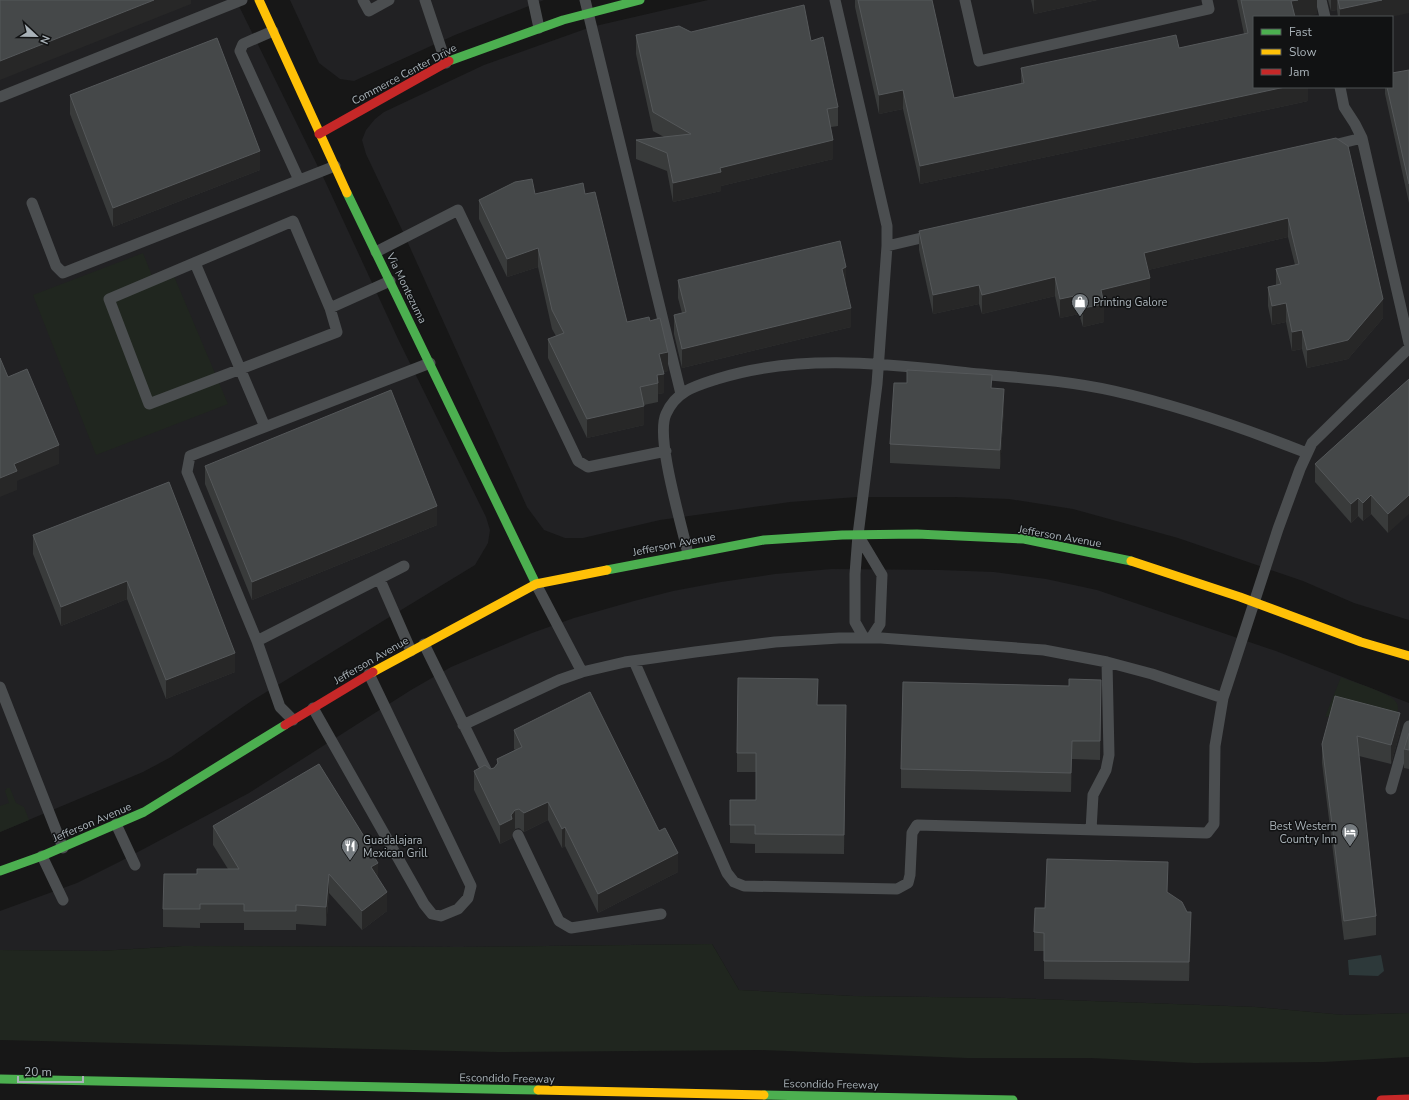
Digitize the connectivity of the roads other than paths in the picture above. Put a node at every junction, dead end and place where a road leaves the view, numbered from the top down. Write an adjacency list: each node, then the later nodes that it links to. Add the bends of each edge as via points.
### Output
1 (242, 0): 19 (lane)
2 (259, 0): 16 (main road, Via Montezuma)
3 (363, 0): 4 (lane, via 369,11)
4 (389, 0)
5 (425, 0): 17 (lane)
6 (533, 0): 15 (lane)
7 (585, 0): 13 (lane)
8 (640, 0): 13 (main road, Commerce Center Drive)
9 (836, 0): 27 (lane, via 887,226)
10 (965, 0): 11 (lane, via 979,61 1208,9)
11 (1207, 0)
12 (1321, 0): 14 (lane)
13 (588, 13): 15 (main road, Commerce Center Drive); 37 (lane)
14 (1325, 16)
15 (539, 28): 17 (main road, Commerce Center Drive)
16 (273, 31): 20 (main road, Via Montezuma); 24 (lane, via 242,44 240,50)
17 (446, 63): 20 (main road, Commerce Center Drive)
18 (1343, 88): 21 (lane, via 1344,107)
19 (0, 97)
20 (319, 134): 23 (main road, Via Montezuma)
21 (1362, 138): 22 (lane); 32 (lane)
22 (1323, 147)
23 (335, 166): 24 (lane); 28 (main road, Via Montezuma)
24 (299, 180): 25 (lane, via 63,273 56,266)
25 (32, 203)
26 (941, 233): 27 (lane)
27 (887, 246): 35 (lane)
28 (376, 252): 30 (main road, Via Montezuma); 39 (lane, via 458,210 578,461 588,467)
29 (195, 263): 31 (lane, via 293,221); 36 (lane); 36 (lane, via 109,299 149,404)
30 (390, 281): 31 (lane); 34 (main road, Via Montezuma)
31 (330, 308): 36 (lane, via 337,332)
32 (1409, 343)
33 (1409, 348): 40 (lane, via 1312,443)
34 (430, 363): 38 (lane); 45 (main road, Via Montezuma)
35 (878, 364): 37 (lane, via 812,363 742,371 689,388); 40 (lane, via 1047,380 1113,390 1194,412); 41 (lane)
36 (239, 370): 38 (lane)
37 (681, 394): 39 (lane, via 665,415 663,433)
38 (265, 427): 48 (lane, via 190,456 187,472)
39 (666, 451): 42 (lane)
40 (1307, 453): 46 (lane)
41 (858, 535): 42 (main road, Jefferson Avenue, via 764,540); 46 (main road, Jefferson Avenue, via 917,534 1024,540 1134,562); 47 (lane, via 854,622); 47 (lane, via 882,575 880,624)
42 (688, 554): 45 (main road, Jefferson Avenue)
43 (404, 566): 44 (lane)
44 (380, 580): 48 (lane); 50 (lane)
45 (536, 584): 49 (main road, Jefferson Avenue); 54 (lane)
46 (1254, 602): 51 (main road, Jefferson Avenue, via 1361,642); 57 (lane)
47 (867, 638): 52 (lane, via 775,642); 53 (lane, via 1044,650)
48 (257, 641): 59 (lane, via 280,707)
49 (424, 644): 50 (main road, Jefferson Avenue); 60 (lane)
50 (411, 651): 55 (main road, Jefferson Avenue)
51 (1409, 656)
52 (634, 661): 54 (lane); 65 (lane, via 727,873 734,882 744,886 897,889 908,883 912,833 917,825)
53 (1107, 662): 57 (lane); 65 (lane, via 1109,755 1106,770 1093,795)
54 (582, 672): 60 (lane, via 559,680)
55 (369, 674): 58 (main road, Jefferson Avenue); 58 (lane, via 471,886 468,898 458,909 441,916 432,914 424,904)
56 (0, 687): 67 (lane)
57 (1223, 698): 65 (lane, via 1215,746 1214,824 1207,833)
58 (313, 708): 59 (main road, Jefferson Avenue)
59 (293, 720): 64 (main road, Jefferson Avenue, via 144,812)
60 (463, 725): 62 (lane)
61 (1409, 726): 63 (lane)
62 (491, 781)
63 (1390, 789)
64 (116, 824): 67 (main road, Jefferson Avenue); 69 (lane)
65 (1091, 830)
66 (518, 835): 72 (lane, via 559,921 571,928)
67 (63, 848): 68 (main road, Jefferson Avenue)
68 (42, 856): 70 (main road, Jefferson Avenue); 71 (lane)
69 (135, 865)
70 (0, 871)
71 (63, 900)
72 (661, 914)
73 (0, 1079): 75 (main road, Escondido Freeway)
74 (1409, 1098): 76 (main road)
75 (1013, 1100)
76 (1381, 1100)

